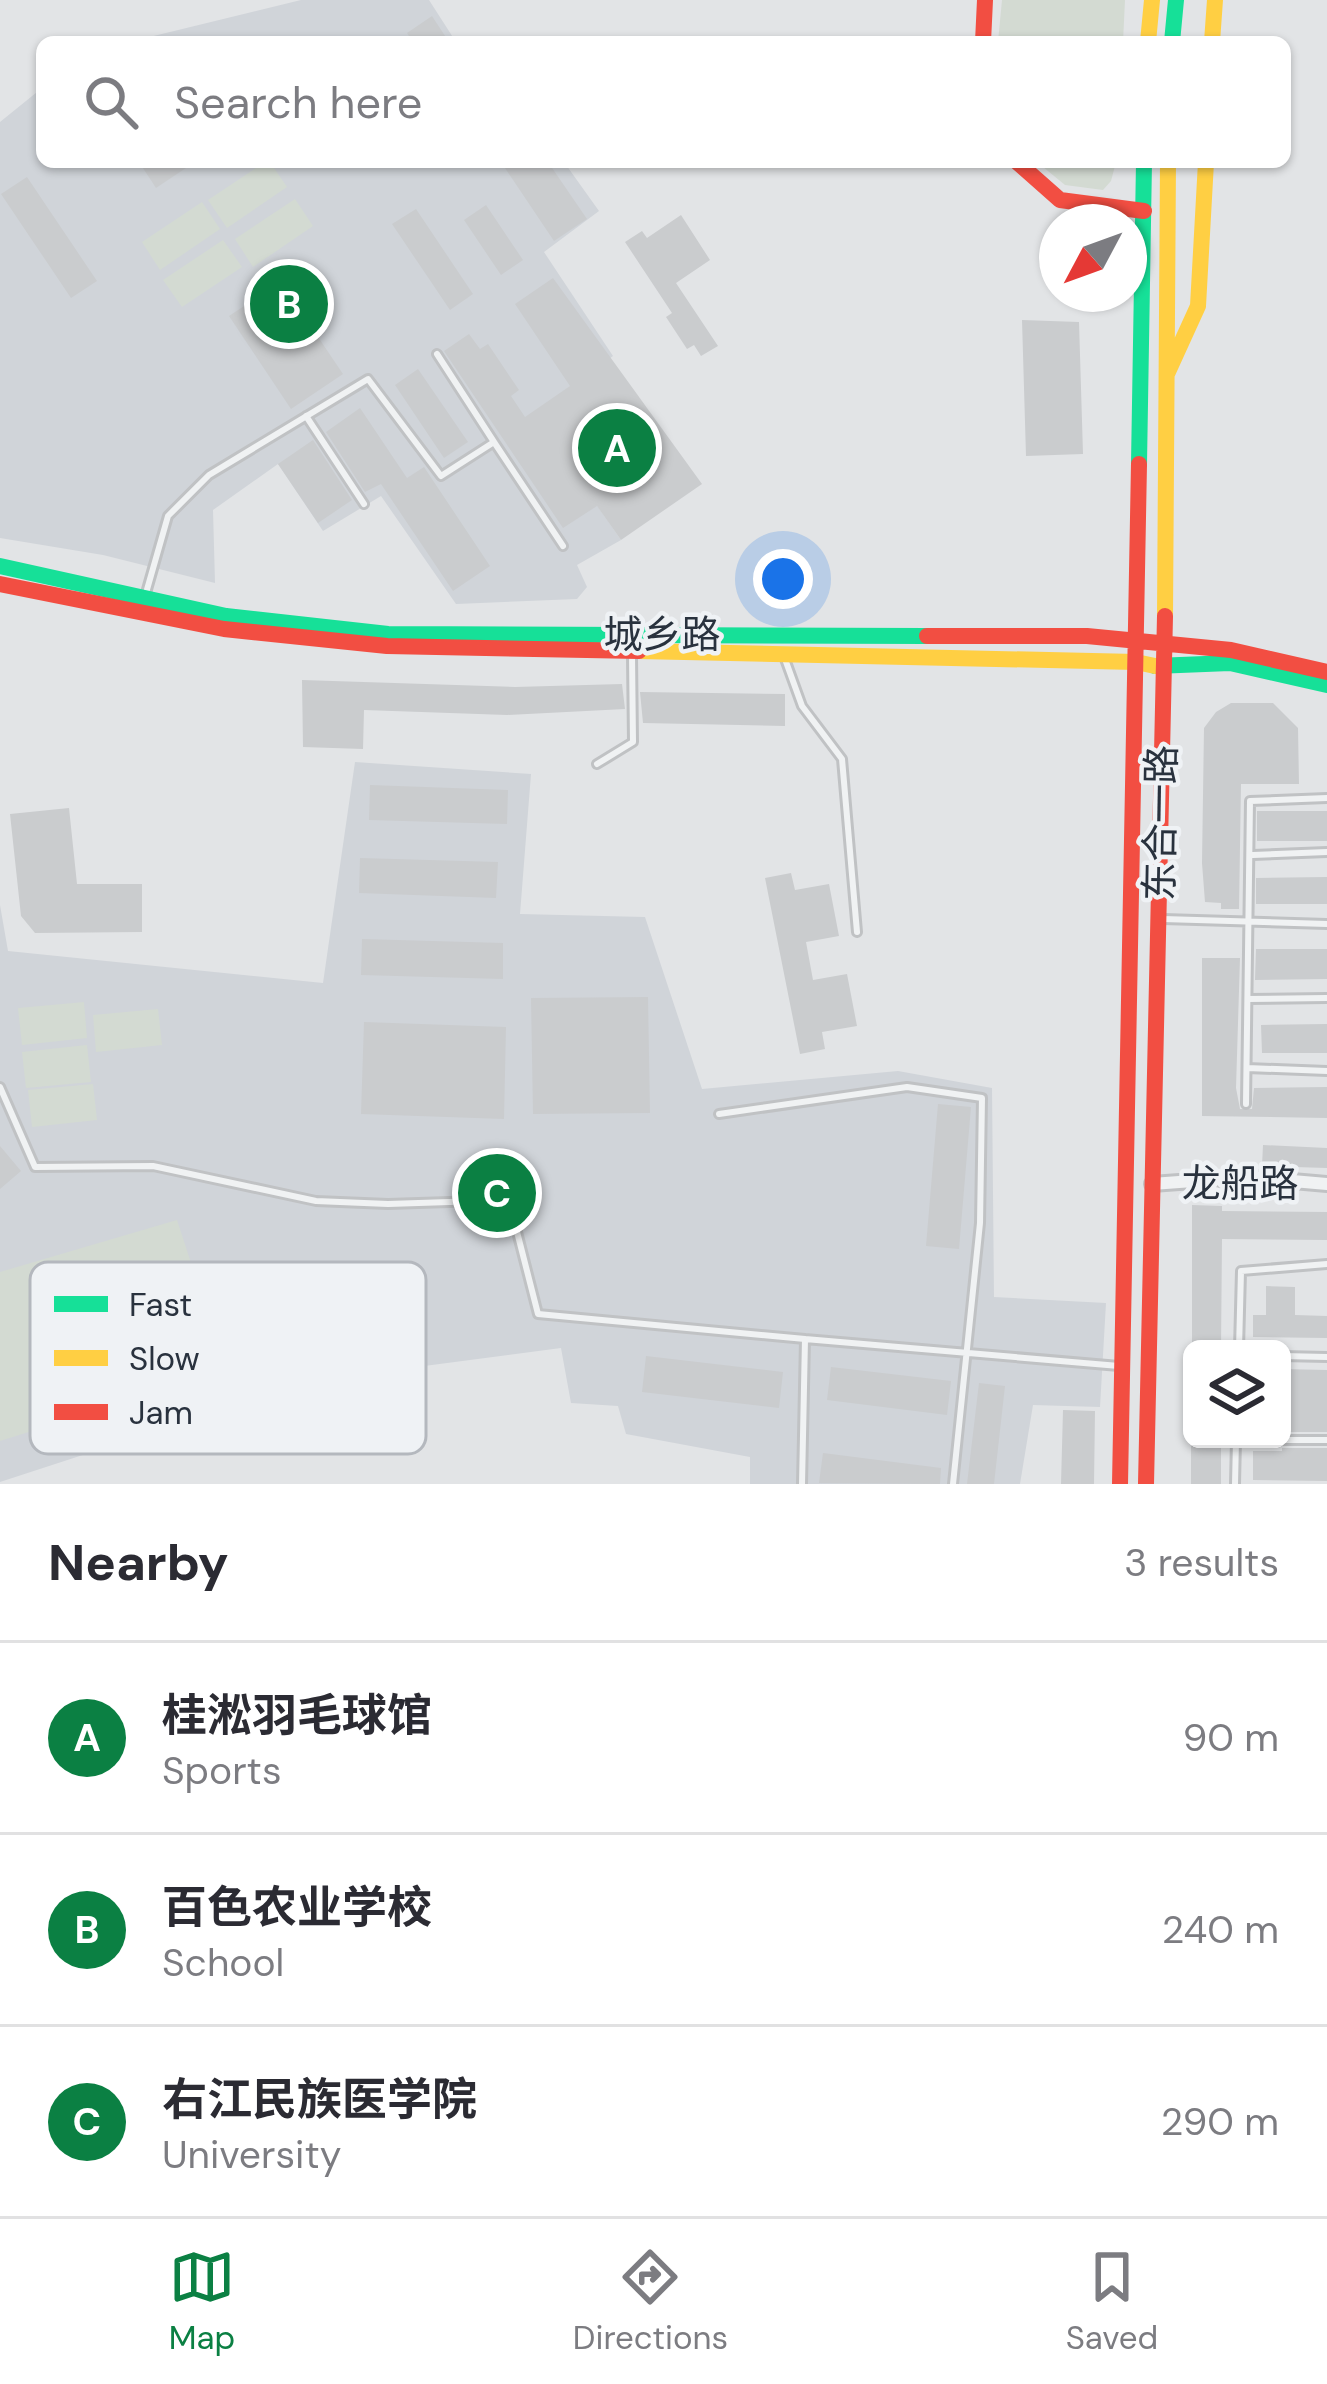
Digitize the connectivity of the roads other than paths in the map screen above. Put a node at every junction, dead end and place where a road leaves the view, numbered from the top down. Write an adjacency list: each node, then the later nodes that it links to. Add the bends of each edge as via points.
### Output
1 (985, 0): 5 (main road)
2 (1152, 0): 6 (main road)
3 (1176, 0): 7 (main road)
4 (1215, 0): 8 (main road)
5 (982, 36)
6 (1149, 36)
7 (1173, 36)
8 (1212, 36)
9 (1024, 168): 13 (main road, via 1060,200)
10 (1144, 168): 14 (main road, 东合一路)
11 (1168, 168): 17 (main road, 东合一路)
12 (1206, 168): 17 (main road, via 1198,306)
13 (1091, 204)
14 (1144, 204)
15 (1142, 312): 25 (main road, 东合一路)
16 (437, 354): 19 (lane)
17 (1167, 375): 26 (main road, 东合一路)
18 (306, 416): 19 (lane, via 368,379 441,476); 20 (lane); 24 (lane, via 209,475 168,515)
19 (494, 442): 21 (lane)
20 (364, 504)
21 (563, 545)
22 (0, 566): 24 (main road, 城乡路)
23 (0, 584): 24 (main road, 城乡路)
24 (146, 605): 25 (main road, 城乡路, via 388,634); 27 (main road, 城乡路, via 224,629 387,646)
25 (1136, 640): 26 (main road, 城乡路); 29 (main road, 东合一路)
26 (1165, 645): 30 (main road, 东合一路); 31 (main road, 城乡路)
27 (632, 652): 28 (main road, 城乡路); 33 (lane, via 633,742)
28 (784, 656): 29 (main road, 城乡路); 40 (lane, via 802,706 842,759)
29 (1136, 662): 30 (main road, 城乡路); 56 (main road, 东合一路)
30 (1164, 668): 32 (main road, 城乡路, via 1230,663); 37 (main road, 东合一路)
31 (1327, 671)
32 (1327, 685)
33 (597, 764)
34 (1327, 798): 36 (lane, via 1250,801)
35 (1327, 852): 36 (lane)
36 (1251, 855): 38 (lane)
37 (1158, 919): 38 (lane); 48 (main road, 东合一路)
38 (1250, 922): 39 (lane); 42 (lane)
39 (1327, 924)
40 (857, 932)
41 (1327, 998): 42 (lane)
42 (1248, 999): 43 (lane)
43 (1246, 1068): 44 (lane); 46 (lane)
44 (1327, 1070)
45 (0, 1087): 51 (lane, via 35,1167 153,1166 316,1201 502,1205 515,1224 538,1314)
46 (1246, 1104)
47 (719, 1114): 53 (lane, via 907,1088 982,1098 980,1223)
48 (1153, 1184): 49 (street, 龙船路); 63 (main road, 东合一路)
49 (1327, 1184)
50 (1327, 1264): 52 (lane, via 1241,1271)
51 (805, 1339): 53 (lane); 60 (lane)
52 (1239, 1340)
53 (964, 1352): 56 (lane); 61 (lane)
54 (1291, 1356): 55 (lane)
55 (1327, 1357)
56 (1123, 1366): 62 (main road, 东合一路)
57 (1291, 1440): 58 (lane)
58 (1327, 1440)
59 (1236, 1448): 64 (lane)
60 (802, 1484)
61 (953, 1484)
62 (1120, 1484)
63 (1146, 1484)
64 (1235, 1484)

